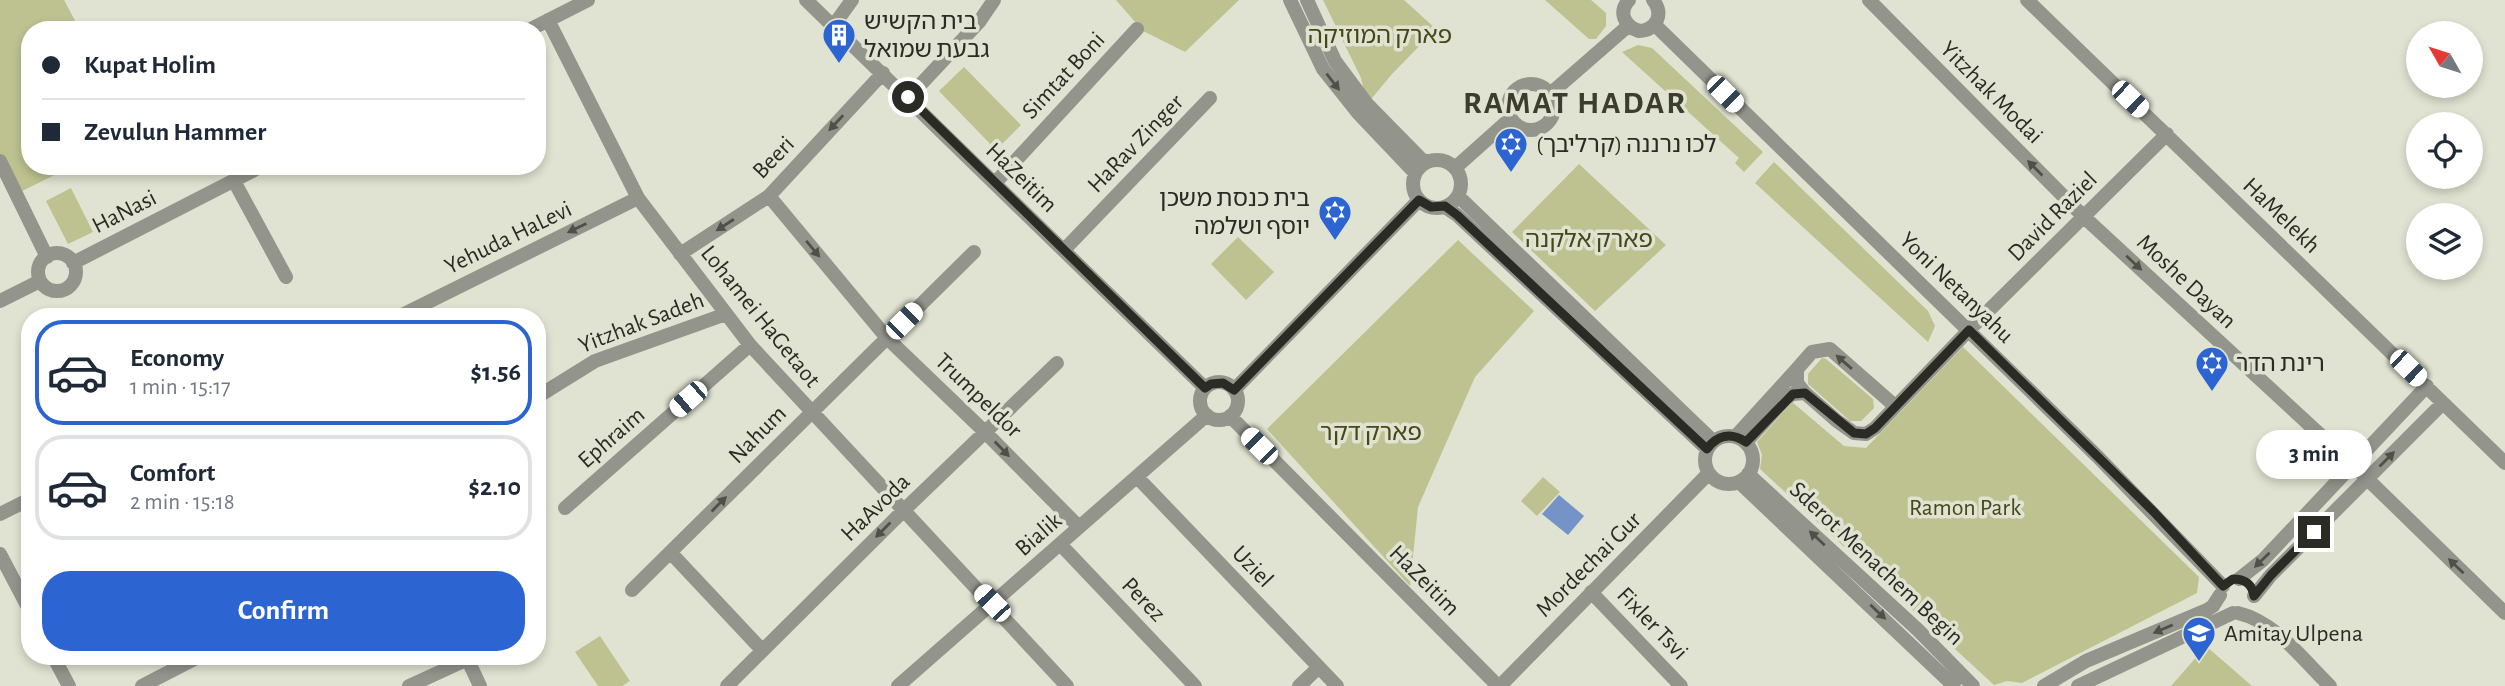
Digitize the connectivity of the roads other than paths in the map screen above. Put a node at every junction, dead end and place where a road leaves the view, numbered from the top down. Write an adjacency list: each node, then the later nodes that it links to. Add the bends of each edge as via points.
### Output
1 (588, 0): 11 (street)
2 (806, 0): 12 (street, HaZeitim)
3 (852, 0): 12 (street)
4 (994, 0): 18 (street)
5 (1290, 0): 25 (street, one-way to 25, via 1324,69)
6 (1307, 0): 23 (street, via 1335,61 1367,104)
7 (1629, 0): 14 (street, via 1623,10)
8 (1869, 0): 34 (street, Yitzhak Modai, one-way to 8)
9 (2027, 0): 21 (street, HaMelekh)
10 (1655, 1): 13 (street, via 1659,13)
11 (548, 20): 31 (street, Lohamei HaGetaot)
12 (834, 25): 16 (street, HaZeitim)
13 (1655, 25): 14 (street, via 1645,31); 45 (street, Yoni Netanyahu)
14 (1628, 26): 17 (street)
15 (1137, 29): 28 (street, Simtat Boni)
16 (883, 73): 18 (street, HaZeitim); 29 (street, Beeri, one-way to 29)
17 (1550, 94): 20 (street, via 1534,84 1520,87 1508,104); 20 (street, via 1554,114 1545,125 1530,130)
18 (908, 97): 28 (street, HaZeitim)
19 (1210, 98): 35 (street, HaRav Zinger)
20 (1511, 118): 24 (street)
21 (2167, 134): 34 (street, David Raziel); 50 (street, HaMelekh)
22 (0, 161): 38 (street)
23 (1427, 162): 24 (street, via 1442,160); 25 (street)
24 (1455, 168): 30 (street, via 1461,182)
25 (1415, 173): 32 (street, via 1412,187)
26 (245, 175): 27 (street, HaNasi)
27 (234, 181): 39 (street, HaNasi); 40 (street)
28 (995, 183): 35 (street, HaZeitim)
29 (769, 196): 37 (street, Beeri, one-way to 37); 46 (street, Trumpeldor, one-way to 46)
30 (1458, 196): 33 (street); 62 (street)
31 (638, 198): 37 (street, Lohamei HaGetaot); 43 (street, Yehuda HaLevi, one-way to 43)
32 (1419, 200): 33 (street, via 1431,207); 52 (street)
33 (1445, 206): 62 (street)
34 (2084, 217): 45 (street, David Raziel); 64 (street, Moshe Dayan, one-way to 64)
35 (1064, 250): 51 (street, HaZeitim)
36 (974, 252): 46 (street, Nahum)
37 (680, 254): 44 (street, Lohamei HaGetaot)
38 (47, 257): 39 (street, via 63,255); 41 (street, via 38,270)
39 (73, 263): 41 (street, via 75,276 68,288 52,291)
40 (286, 276)
41 (40, 281): 42 (street)
42 (0, 301)
43 (416, 308)
44 (726, 314): 47 (street, Lohamei HaGetaot); 53 (street, Yitzhak Sadeh, via 595,361)
45 (1969, 330): 56 (street); 79 (street, Yoni Netanyahu, via 2153,511)
46 (887, 338): 57 (street, Nahum); 60 (street, Trumpeldor)
47 (750, 345): 57 (street, Lohamei HaGetaot); 70 (street, Ephraim)
48 (1057, 363): 60 (street, HaAvoda)
49 (1797, 369): 54 (street, via 1797,383); 56 (street, one-way to 49, via 1830,349 1812,352); 61 (street)
50 (2427, 386): 55 (street, HaMelekh); 64 (street)
51 (1205, 388): 52 (street, via 1223,383); 58 (street, via 1200,399)
52 (1234, 390): 59 (street, via 1237,407)
53 (546, 391)
54 (1805, 393): 56 (street, via 1854,433 1866,434); 61 (street, via 1786,398)
55 (2443, 403): 63 (street, HaMelekh); 68 (street, one-way to 55)
56 (1895, 406)
57 (811, 412): 71 (street, Lohamei HaGetaot); 75 (street, Nahum, one-way to 57)
58 (1207, 415): 59 (street, via 1218,420); 66 (street, Bialik)
59 (1230, 416): 103 (street, HaZeitim)
60 (985, 432): 71 (street, HaAvoda); 73 (street, Trumpeldor, one-way to 73)
61 (1741, 439): 62 (street, via 1720,437); 67 (street, via 1750,448 1753,461)
62 (1710, 445): 65 (street, via 1705,466)
63 (2505, 463)
64 (2353, 465): 68 (street, Moshe Dayan); 77 (street, one-way to 77, via 2263,560)
65 (1709, 474): 67 (street, via 1732,484); 80 (street, Mordechai Gur)
66 (1137, 477): 73 (street, Bialik); 92 (street, Uziel)
67 (1744, 478): 105 (street, Sderot Menachem Begin, one-way to 105); 106 (street, Sderot Menachem Begin, one-way to 67, via 1918,630)
68 (2367, 479): 82 (street, via 2271,575); 85 (street, Moshe Dayan, one-way to 68)
69 (21, 504): 72 (street)
70 (565, 508)
71 (903, 511): 83 (street, Lohamei HaGetaot); 87 (street, HaAvoda, one-way to 87)
72 (0, 514)
73 (1079, 527): 74 (street, Bialik)
74 (1060, 544): 83 (street, Bialik); 100 (street, Perez)
75 (670, 552): 78 (street, Nahum); 87 (street)
76 (0, 554): 81 (street)
77 (2239, 579): 79 (street); 82 (street, via 2248,583)
78 (632, 590)
79 (2221, 591): 84 (street, via 2225,608); 107 (street, one-way to 107, via 2207,610 2086,661)
80 (1591, 592): 103 (street, Mordechai Gur); 104 (street, Fixler Tsvi)
81 (21, 594)
82 (2254, 598): 84 (street, via 2248,609); 86 (street)
83 (992, 603): 98 (street, Bialik); 99 (street, Lohamei HaGetaot)
84 (2236, 613): 86 (street, via 2260,620); 108 (street)
85 (2505, 613)
86 (2273, 630): 109 (street)
87 (762, 650): 97 (street, HaAvoda)
88 (58, 665): 93 (street)
89 (169, 665): 94 (street)
90 (452, 665): 95 (street)
91 (470, 665): 96 (street)
92 (1319, 667): 101 (street); 102 (street, Uziel)
93 (69, 686)
94 (142, 686)
95 (409, 686)
96 (480, 686)
97 (727, 686)
98 (898, 686)
99 (1067, 686)
100 (1195, 686)
101 (1299, 686)
102 (1337, 686)
103 (1499, 686)
104 (1681, 686)
105 (1954, 686)
106 (1973, 686)
107 (2044, 686)
108 (2078, 686)
109 (2330, 686)

